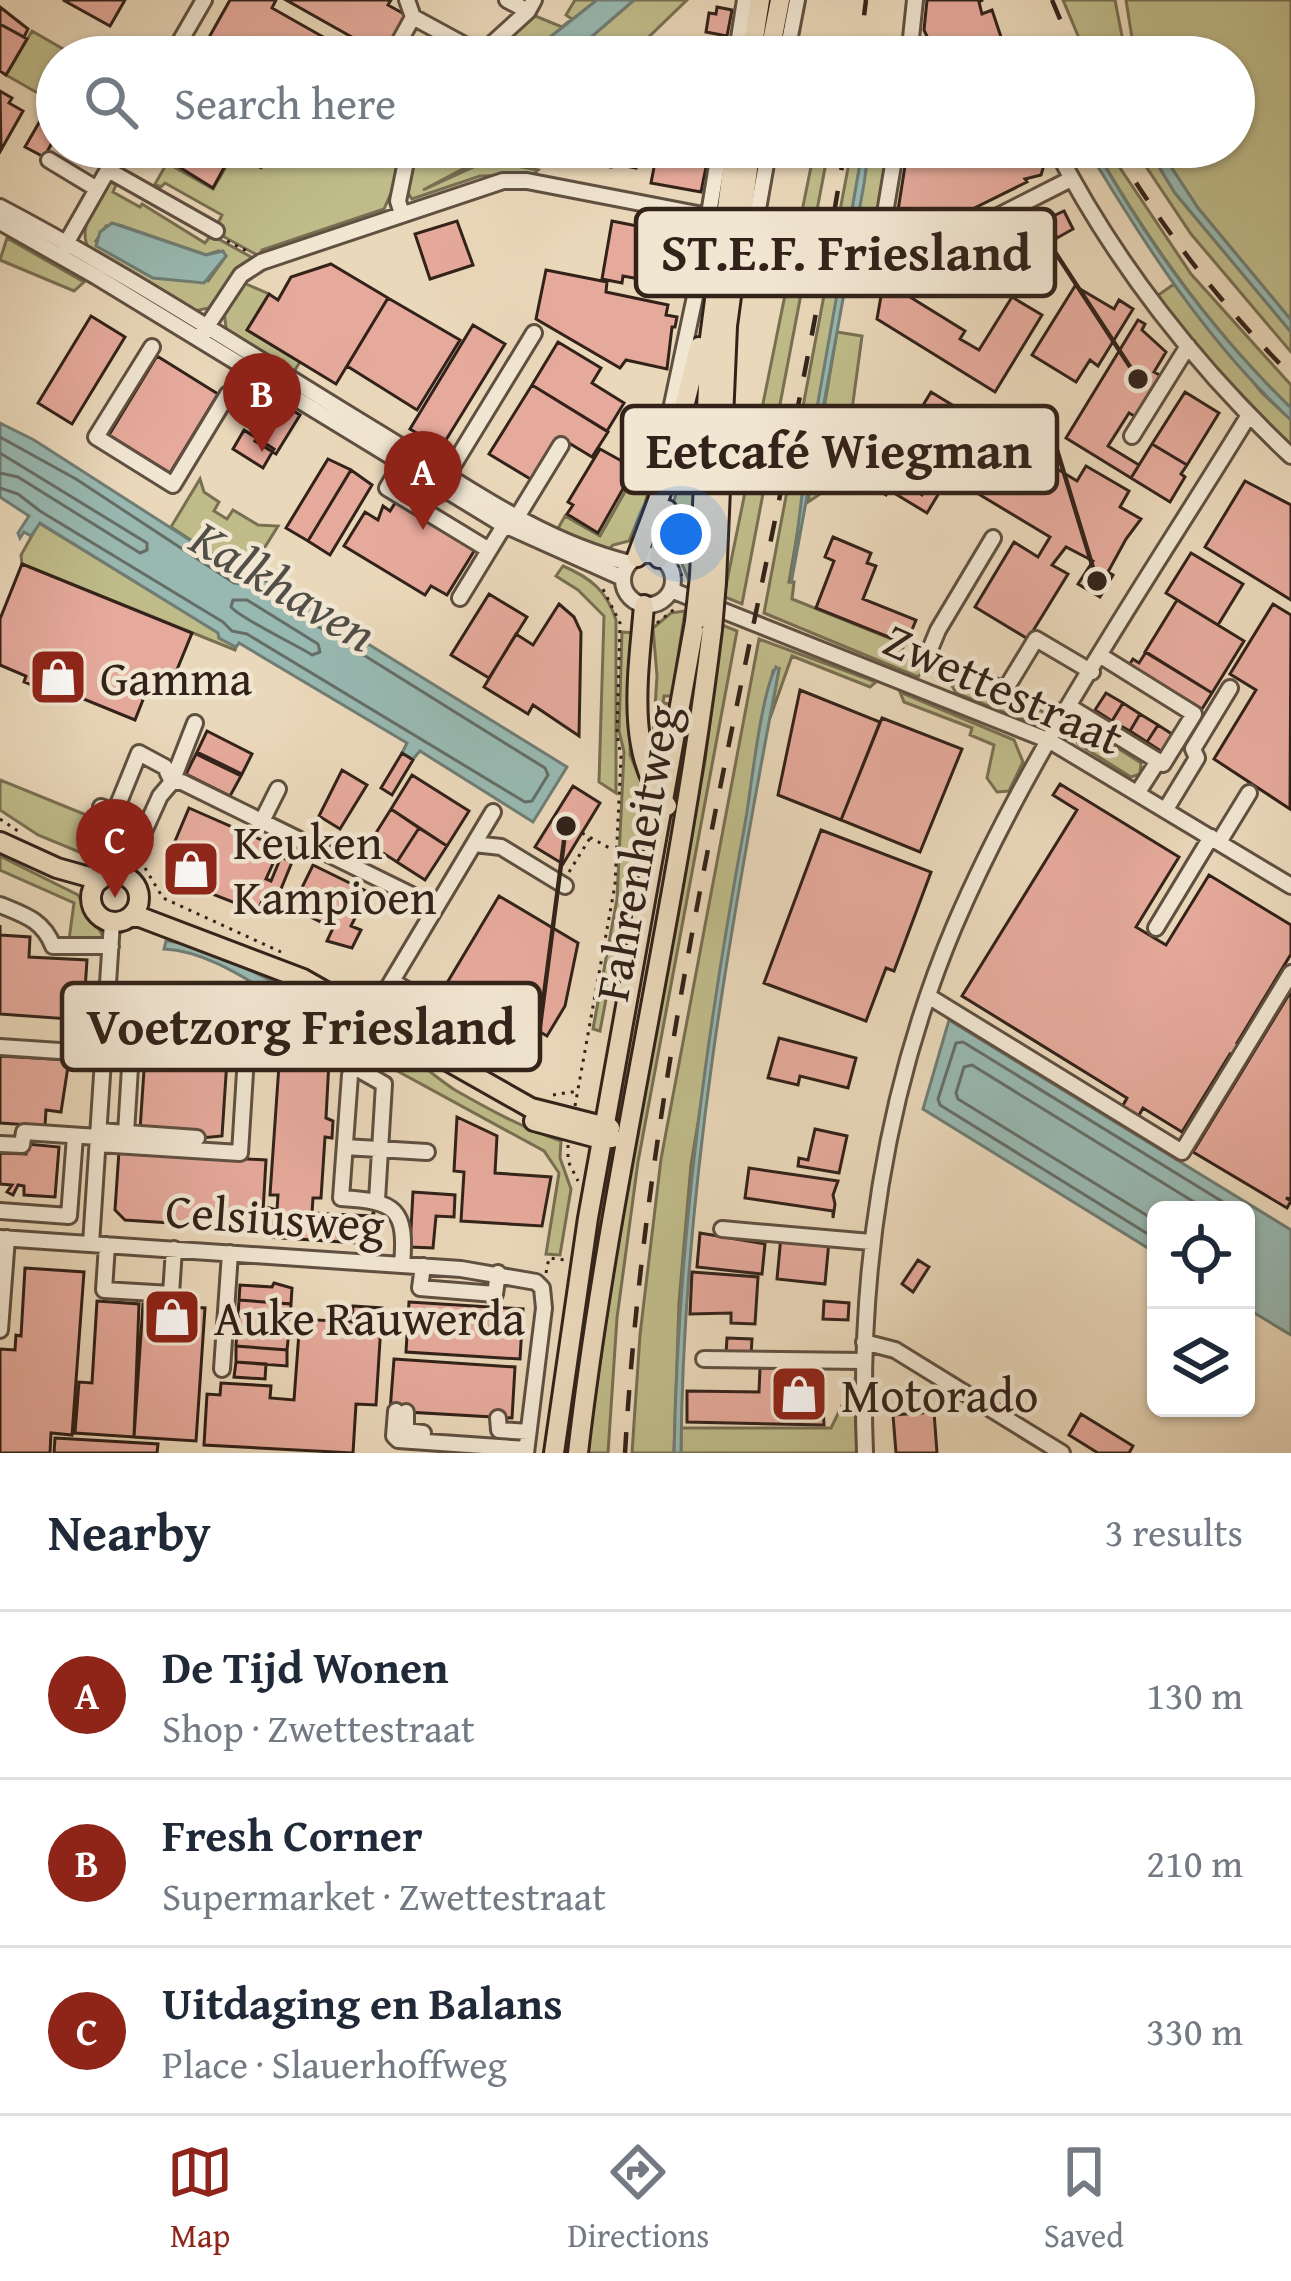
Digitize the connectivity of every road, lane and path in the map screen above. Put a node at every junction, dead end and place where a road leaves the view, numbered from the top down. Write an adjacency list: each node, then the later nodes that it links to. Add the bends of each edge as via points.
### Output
1 (204, 0): 11 (street)
2 (407, 0): 10 (street)
3 (507, 0): 9 (street)
4 (745, 0): 15 (street)
5 (760, 0): 16 (main road)
6 (780, 0): 17 (main road)
7 (797, 0): 18 (street)
8 (915, 0): 19 (street)
9 (531, 6): 14 (street)
10 (413, 17): 12 (street); 13 (street)
11 (183, 36)
12 (403, 36)
13 (458, 36)
14 (500, 36)
15 (739, 36)
16 (754, 36)
17 (773, 36)
18 (790, 36)
19 (911, 36)
20 (62, 168): 30 (street)
21 (405, 168): 33 (street)
22 (716, 168): 34 (street)
23 (732, 168): 39 (main road)
24 (748, 168): 44 (main road)
25 (765, 168): 32 (street)
26 (892, 168): 29 (street, via 884,219 890,235 934,248)
27 (1066, 168): 29 (street)
28 (107, 170): 30 (street); 36 (street)
29 (1071, 179): 42 (street)
30 (97, 189): 37 (street)
31 (0, 207): 37 (street)
32 (758, 209)
33 (402, 214): 34 (street, via 503,181 527,181); 38 (street)
34 (708, 216): 53 (street, via 656,480)
35 (0, 222): 37 (street)
36 (216, 231): 38 (path)
37 (63, 249): 41 (street)
38 (261, 262): 41 (street, via 241,275)
39 (712, 315): 46 (main road); 53 (main road, via 699,337)
40 (534, 333): 52 (street)
41 (203, 334): 51 (street)
42 (1188, 346): 47 (street); 48 (street)
43 (152, 347): 45 (street, via 96,437 154,473 173,484)
44 (723, 385): 46 (main road); 60 (main road)
45 (228, 394)
46 (706, 403): 56 (main road, via 686,439); 60 (main road)
47 (1249, 415): 50 (street); 66 (street)
48 (1132, 436)
49 (561, 445): 54 (street)
50 (1291, 456)
51 (405, 457): 52 (street); 57 (street, via 387,488)
52 (444, 481): 54 (street)
53 (659, 501): 58 (main road)
54 (511, 521): 57 (street); 58 (street); 59 (street)
55 (994, 538): 67 (street, via 926,659)
56 (659, 548): 58 (street); 60 (path, via 668,542); 61 (street)
57 (490, 550): 62 (street)
58 (634, 560): 59 (street)
59 (622, 578): 63 (street, via 626,593)
60 (701, 581): 65 (main road, Fahrenheitweg, bridge)
61 (671, 590): 63 (street); 70 (street, Zwettestraat)
62 (460, 598)
63 (644, 605): 79 (main road, via 638,738)
64 (620, 623): 89 (path)
65 (704, 626): 79 (main road, Fahrenheitweg); 91 (main road, Fahrenheitweg, via 699,733)
66 (1101, 656): 68 (street); 74 (street, via 1194,714)
67 (943, 665): 68 (street, via 1005,690 1036,639); 70 (street)
68 (1091, 672): 71 (street)
69 (1230, 688): 80 (street)
70 (931, 694): 73 (street, Zwettestraat)
71 (1070, 707): 73 (street); 74 (street)
72 (195, 723): 75 (street)
73 (1050, 741): 77 (street, Zwettestraat); 108 (street, via 979,871)
74 (1158, 761): 77 (street)
75 (172, 782): 82 (street); 83 (street); 83 (street, via 165,767 139,753 108,809)
76 (278, 789): 82 (street)
77 (1138, 792): 80 (street, Zwettestraat)
78 (1249, 793): 86 (street)
79 (664, 802): 91 (main road, via 672,816 666,854); 117 (main road, Fahrenheitweg)
80 (1166, 809): 86 (street, Zwettestraat)
81 (493, 812): 88 (street)
82 (262, 820): 100 (street)
83 (146, 825): 92 (street)
84 (582, 833): 85 (path)
85 (590, 838): 89 (path); 95 (path)
86 (1215, 840): 94 (street, Zwettestraat); 102 (street)
87 (0, 842): 93 (main road)
88 (474, 844): 95 (street, via 495,844); 100 (street)
89 (616, 851): 114 (path)
90 (0, 852): 97 (main road)
91 (673, 874): 120 (main road, Fahrenheitweg)
92 (124, 876): 93 (main road); 98 (main road)
93 (100, 880): 97 (main road)
94 (1290, 883)
95 (564, 885)
96 (163, 898): 98 (path)
97 (92, 900): 101 (main road, via 98,915)
98 (149, 902): 101 (main road); 103 (main road)
99 (0, 905): 104 (street, via 37,921 52,946)
100 (436, 907): 106 (street)
101 (121, 920): 103 (main road, via 140,917); 104 (street)
102 (1156, 928)
103 (211, 941): 109 (main road, via 303,979)
104 (111, 946): 111 (street)
105 (1291, 973): 108 (street, via 1182,1151)
106 (392, 981): 107 (street); 109 (street)
107 (417, 996)
108 (928, 996): 132 (street, via 896,1106)
109 (372, 1023): 113 (street); 116 (main road)
110 (0, 1047): 111 (street)
111 (104, 1052): 118 (street, via 131,1051); 121 (street)
112 (246, 1056): 121 (street, via 240,1153)
113 (354, 1067): 124 (street); 125 (street, via 384,1084)
114 (578, 1091): 115 (path); 116 (path)
115 (548, 1096)
116 (571, 1126): 117 (main road); 127 (path, via 567,1155)
117 (603, 1132): 120 (main road); 149 (main road, Fahrenheitweg)
118 (126, 1133): 121 (street); 122 (street)
119 (75, 1136): 121 (street); 123 (street, via 23,1132 22,1145); 129 (street, via 69,1216)
120 (625, 1136): 150 (main road, Fahrenheitweg)
121 (98, 1137): 133 (street)
122 (197, 1138)
123 (0, 1144)
124 (345, 1147): 125 (street); 128 (street, via 341,1198)
125 (380, 1149): 126 (street); 128 (street)
126 (427, 1152)
127 (579, 1186)
128 (377, 1200): 137 (street, via 401,1219)
129 (1, 1211): 131 (street)
130 (722, 1229): 132 (street)
131 (2, 1234): 133 (street, Celsiusweg); 141 (street)
132 (872, 1242): 142 (street)
133 (99, 1244): 134 (street, Celsiusweg); 134 (street, via 104,1290 171,1294)
134 (174, 1249): 135 (street, Celsiusweg)
135 (230, 1253): 137 (street, Celsiusweg); 145 (street)
136 (566, 1261): 140 (path, via 549,1258)
137 (402, 1264): 138 (street, Celsiusweg)
138 (423, 1266): 139 (street, Celsiusweg); 139 (street, via 420,1288 495,1294)
139 (498, 1273): 140 (street, Celsiusweg)
140 (542, 1288): 148 (street)
141 (0, 1330)
142 (863, 1342): 144 (street); 152 (street, via 895,1350)
143 (704, 1359): 144 (street)
144 (863, 1361): 151 (street)
145 (222, 1369)
146 (401, 1412): 148 (street, via 398,1440)
147 (498, 1418): 148 (street, via 499,1430)
148 (527, 1443)
149 (554, 1453)
150 (578, 1453)
151 (865, 1453)
152 (1062, 1453)

